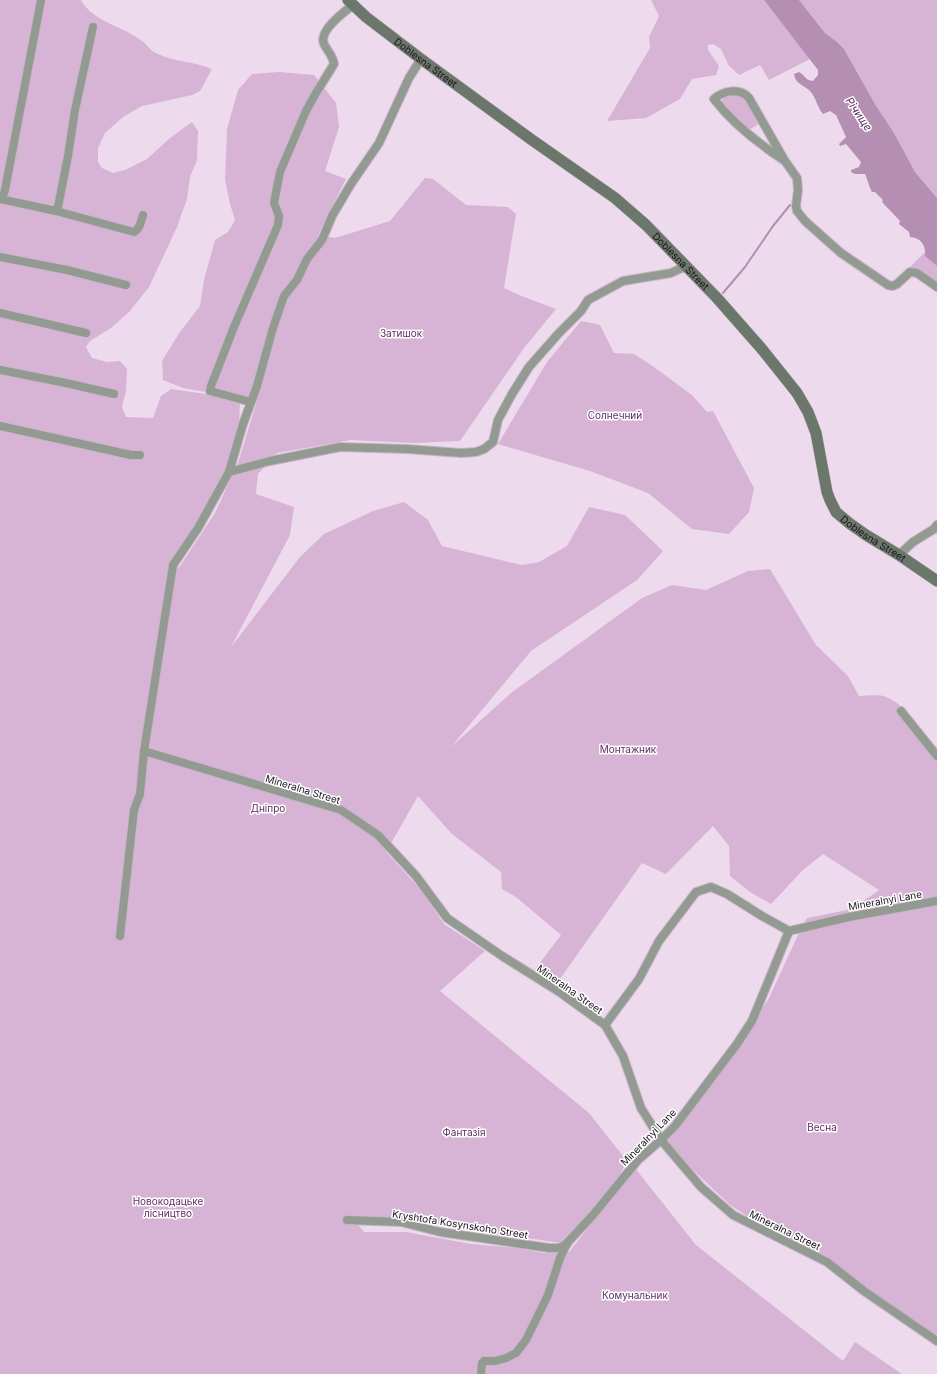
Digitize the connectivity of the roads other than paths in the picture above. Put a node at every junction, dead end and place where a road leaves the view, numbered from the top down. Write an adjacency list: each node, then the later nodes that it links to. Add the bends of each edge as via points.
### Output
1 (41, 0): 6 (street, via 5,190)
2 (350, 3): 4 (street, Doblesna Street); 17 (street, via 323,37 323,43 334,64 309,105 280,172 274,203 279,216 278,225 211,386 210,391)
3 (93, 27): 7 (street, via 80,81)
4 (421, 59): 10 (street, Doblesna Street, via 615,198); 17 (street, via 409,78 379,143 332,216 322,240 284,296)
5 (785, 161): 5 (street, via 745,94 725,92 714,99 730,119); 12 (street, via 797,178 797,211 841,253 888,285 897,284 910,272 917,273)
6 (1, 199): 7 (street)
7 (56, 211): 8 (street, via 134,232 137,231)
8 (143, 215)
9 (0, 257): 11 (street)
10 (686, 266): 20 (street, via 671,273 623,281 588,300 581,311 529,367 498,420 493,442 484,449 461,453 408,448 340,447); 22 (street, Doblesna Street, via 720,301 797,393 816,433 827,492 836,512 866,535)
11 (126, 285)
12 (937, 287)
13 (0, 313): 14 (street)
14 (86, 333)
15 (0, 370): 16 (street)
16 (114, 394)
17 (251, 402): 20 (street)
18 (0, 426): 19 (street)
19 (140, 455)
20 (229, 472): 25 (street, via 198,528 173,565)
21 (937, 525): 22 (street)
22 (899, 555): 23 (street, Doblesna Street)
23 (937, 581)
24 (900, 711): 26 (street)
25 (144, 752): 29 (street, via 140,794 134,810); 30 (street, Mineralna Street, via 340,810 378,835 416,876 447,918 558,991)
26 (937, 756)
27 (937, 901): 28 (street, Mineralnyi Lane, via 849,916)
28 (789, 931): 30 (street, via 727,894 711,888 696,892 659,941 639,979); 31 (street, Mineralnyi Lane, via 752,1021 675,1126)
29 (120, 936)
30 (605, 1026): 31 (street, Mineralna Street, via 623,1056 641,1108)
31 (661, 1140): 33 (street, Mineralnyi Lane, via 638,1160); 34 (street, Mineralna Street, via 702,1187 733,1215 827,1262)
32 (347, 1220): 33 (street, Kryshtofa Kosynskoho Street, via 401,1222 440,1232 549,1248 559,1248)
33 (568, 1243): 35 (street, Mineralnyi Lane, via 560,1258 548,1295 526,1340 516,1353 495,1361 484,1361)
34 (937, 1341)
35 (481, 1374)

